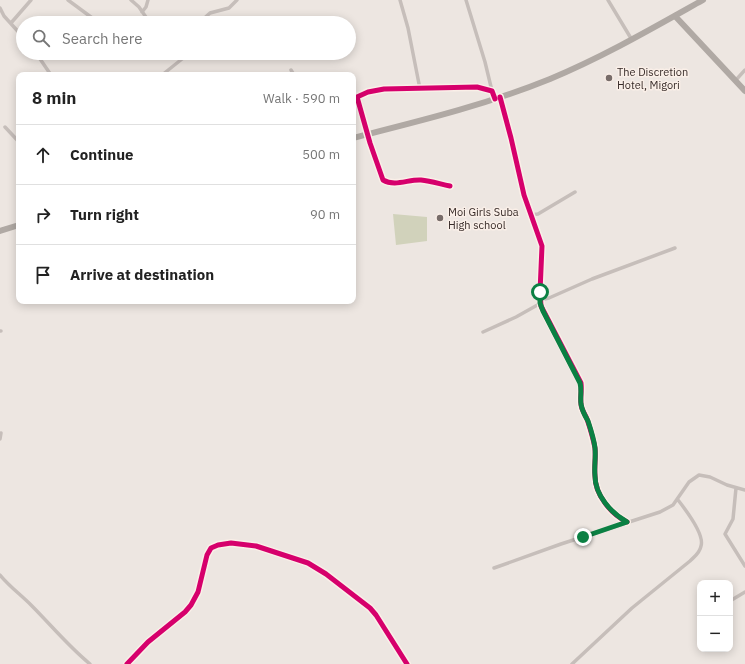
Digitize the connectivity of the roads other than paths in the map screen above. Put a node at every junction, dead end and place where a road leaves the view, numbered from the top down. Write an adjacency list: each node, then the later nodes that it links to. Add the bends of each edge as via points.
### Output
1 (31, 0): 12 (street)
2 (68, 0): 13 (street)
3 (131, 0): 11 (street)
4 (148, 0): 11 (street)
5 (237, 0): 15 (street, via 227,9)
6 (400, 0): 28 (street)
7 (466, 0): 29 (street)
8 (608, 0): 20 (street)
9 (703, 0): 16 (highway)
10 (0, 8): 18 (street)
11 (142, 12): 14 (street)
12 (17, 16)
13 (90, 16)
14 (145, 16)
15 (207, 16)
16 (675, 16): 20 (highway); 27 (highway)
17 (16, 17): 18 (street)
18 (11, 23): 19 (street)
19 (16, 29)
20 (632, 40): 31 (highway, via 550,79)
21 (41, 60): 25 (street)
22 (181, 60): 23 (street)
23 (168, 70): 26 (street)
24 (745, 70): 27 (street)
25 (49, 72)
26 (166, 72)
27 (735, 81): 30 (highway)
28 (420, 88): 29 (street, via 477,87); 33 (street, via 380,90 358,96 356,98)
29 (492, 91): 31 (street)
30 (745, 92)
31 (498, 98): 33 (highway, via 437,117); 38 (street)
32 (5, 127): 35 (street)
33 (367, 134): 34 (highway); 36 (street, via 383,180 392,183 420,180)
34 (356, 137)
35 (16, 139)
36 (450, 186)
37 (575, 192): 38 (street, via 538,214)
38 (530, 215): 42 (street, via 542,246)
39 (16, 225): 40 (highway)
40 (0, 231)
41 (675, 248): 42 (street, via 592,279)
42 (540, 302): 43 (street, via 516,317); 49 (street, via 580,383 581,405 590,426 595,448 594,475 597,488 618,517)
43 (483, 332)
44 (1, 433): 45 (street)
45 (0, 438)
46 (736, 488): 47 (street); 48 (street, via 699,475 689,482); 50 (street, via 733,519 725,534)
47 (745, 490)
48 (678, 500): 49 (street, via 660,512); 58 (street, via 702,539 700,551)
49 (627, 522): 51 (street)
50 (745, 566)
51 (494, 568)
52 (0, 575): 55 (street)
53 (745, 592): 54 (street)
54 (733, 599)
55 (90, 664)
56 (127, 664): 57 (street, via 191,604 198,592 211,548 231,544 256,546 308,563 326,574 370,608)
57 (407, 664)
58 (572, 664)

